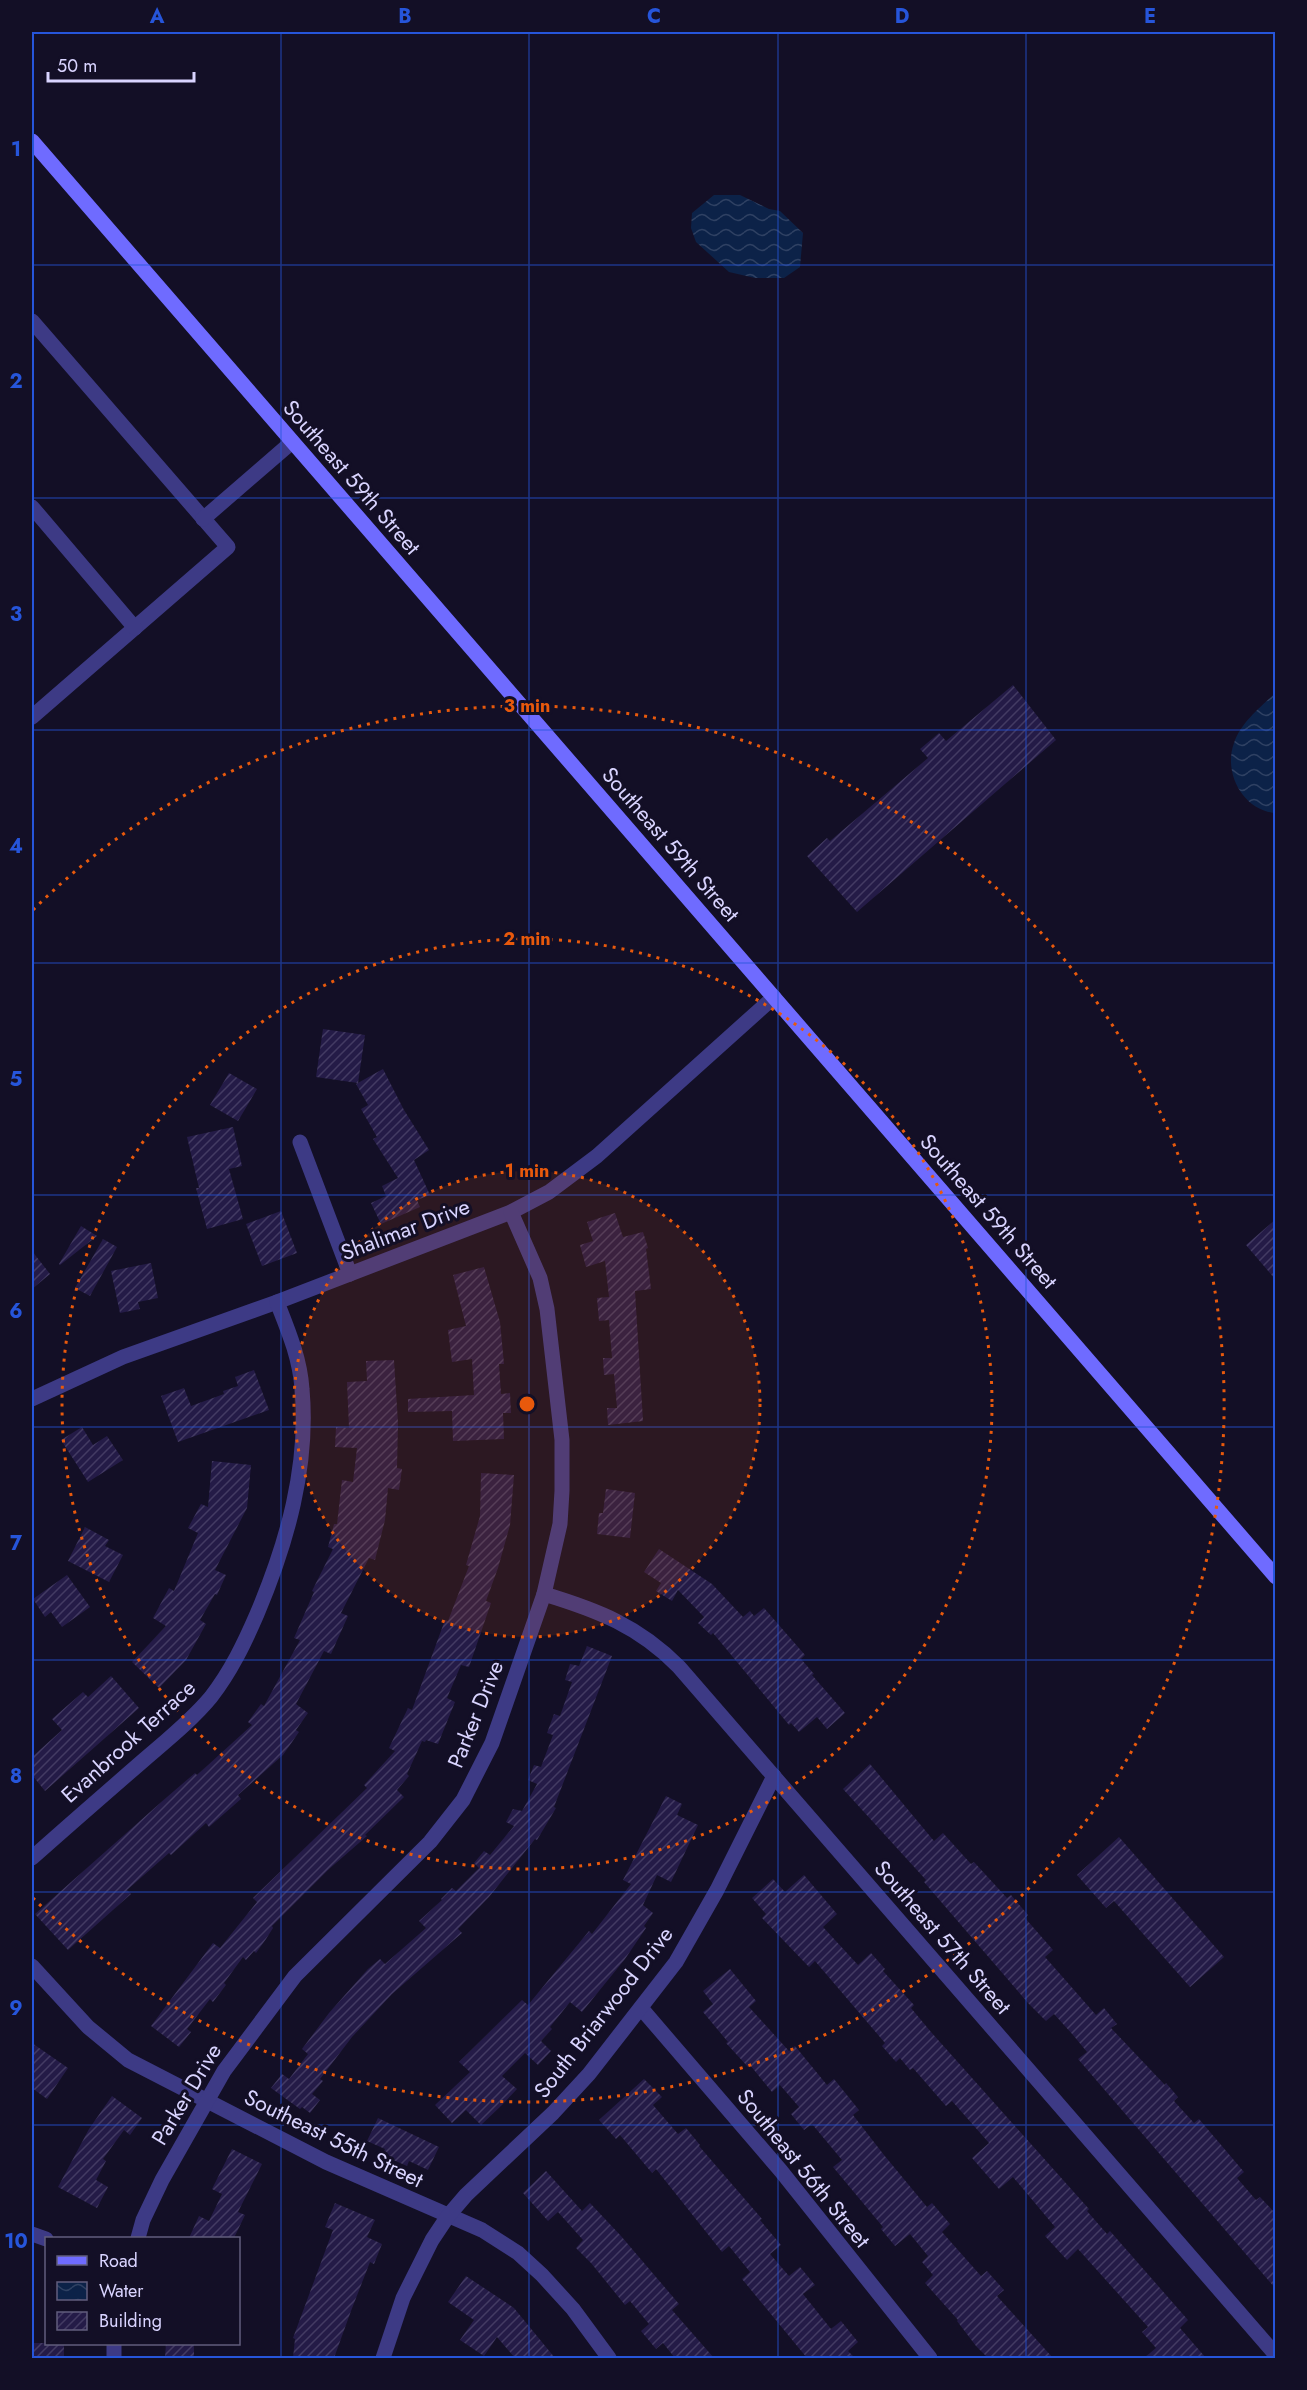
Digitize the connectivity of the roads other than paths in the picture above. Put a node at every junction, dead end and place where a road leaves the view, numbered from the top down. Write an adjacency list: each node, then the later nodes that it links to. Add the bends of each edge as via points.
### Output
1 (32, 141): 3 (main road, Southeast 59th Street)
2 (32, 321): 5 (street)
3 (292, 442): 5 (street); 8 (main road, Southeast 59th Street)
4 (32, 507): 6 (street)
5 (203, 519): 6 (street, via 228,547)
6 (135, 628): 7 (street)
7 (32, 717)
8 (774, 997): 10 (street, Shalimar Drive, via 581,1169); 14 (main road, Southeast 59th Street)
9 (300, 1142): 11 (street)
10 (511, 1212): 11 (street, Shalimar Drive); 15 (street, Parker Drive, via 540,1278 560,1419 560,1524)
11 (350, 1274): 12 (street, Shalimar Drive)
12 (277, 1302): 13 (street, Shalimar Drive, via 123,1357); 17 (street, Evanbrook Terrace, via 293,1343 302,1386 303,1451 286,1534 247,1637 236,1661 209,1699)
13 (32, 1399)
14 (1275, 1576)
15 (544, 1594): 16 (street, Southeast 57th Street, via 596,1610 645,1637 679,1667); 20 (street, Parker Drive, via 492,1743 463,1800 430,1842 295,1976)
16 (774, 1776): 19 (street, South Briarwood Drive, via 698,1927); 23 (street, Southeast 57th Street)
17 (32, 1858)
18 (32, 1966): 20 (street, Southeast 55th Street, via 105,2043 128,2060)
19 (641, 2008): 21 (street, South Briarwood Drive, via 554,2113); 26 (street, Southeast 56th Street, via 781,2171)
20 (205, 2101): 21 (street, Southeast 55th Street, via 326,2162); 22 (street, Parker Drive, via 162,2180)
21 (447, 2216): 24 (street, South Briarwood Drive, via 404,2298); 25 (street, Southeast 55th Street, via 482,2230 518,2253 573,2309)
22 (138, 2237)
23 (1275, 2355)
24 (383, 2358)
25 (609, 2358)
26 (930, 2358)

